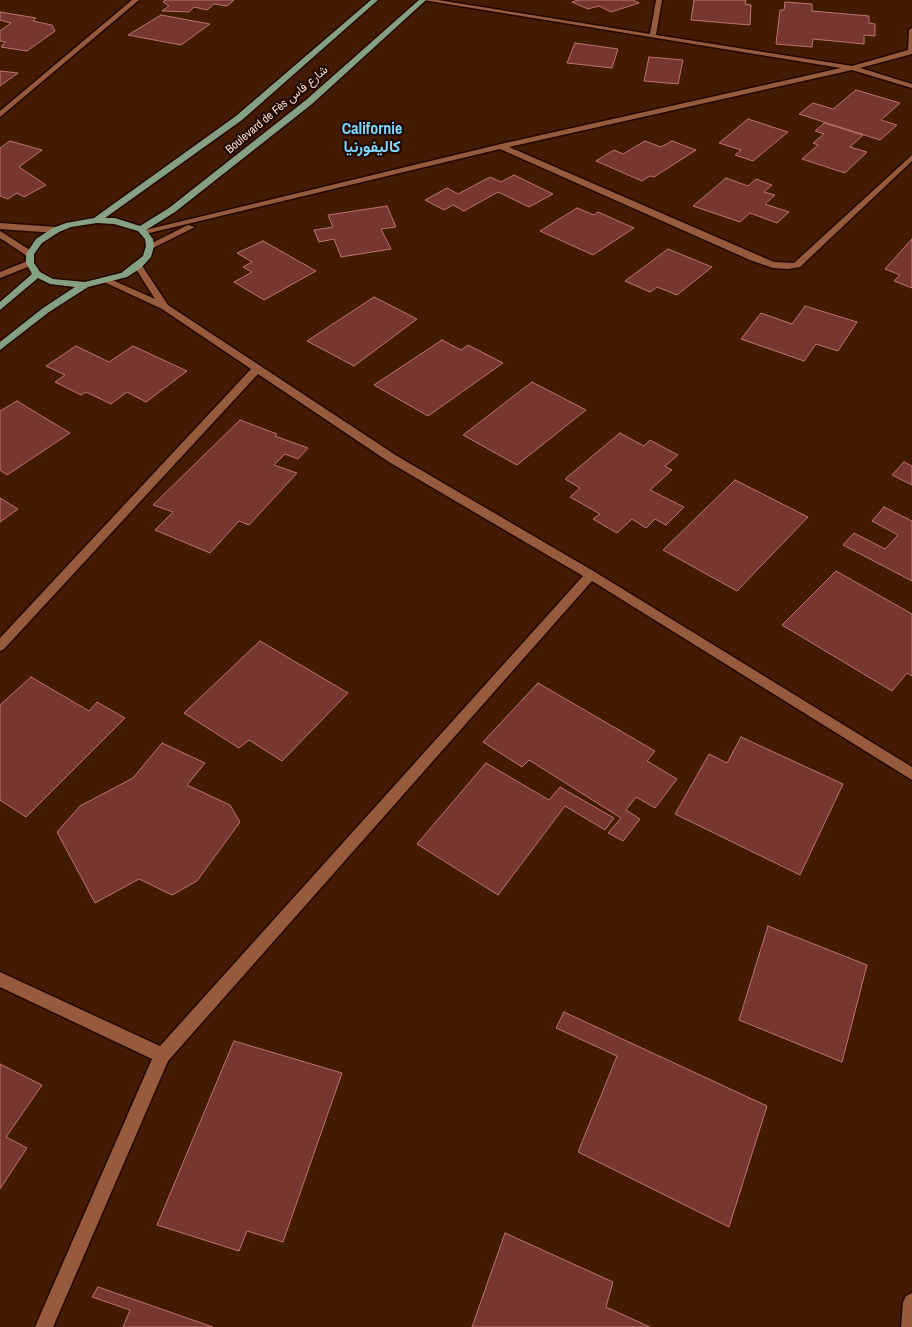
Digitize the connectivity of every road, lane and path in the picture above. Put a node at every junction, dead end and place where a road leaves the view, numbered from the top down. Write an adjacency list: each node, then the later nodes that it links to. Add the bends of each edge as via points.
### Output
1 (136, 0): 11 (street)
2 (375, 0): 15 (main road, Boulevard de Fès شارع فاس, via 239,118)
3 (422, 0): 18 (main road, Boulevard de Fès شارع فاس, via 294,114)
4 (426, 0): 7 (street)
5 (659, 0): 7 (street)
6 (912, 30): 8 (street)
7 (653, 35): 9 (street)
8 (911, 52): 9 (street)
9 (852, 68): 10 (street); 12 (street)
10 (912, 86)
11 (0, 115)
12 (501, 146): 13 (street, via 753,258 788,266 797,265); 14 (street)
13 (912, 157)
14 (207, 219): 18 (street); 20 (street)
15 (98, 220): 17 (main road); 18 (main road, via 129,224)
16 (0, 226): 17 (street)
17 (56, 230): 21 (main road, via 39,241)
18 (142, 231): 20 (main road)
19 (0, 234): 21 (street)
20 (150, 246): 22 (main road, via 147,257)
21 (30, 259): 23 (main road); 24 (street)
22 (138, 266): 25 (main road); 28 (street)
23 (37, 274): 26 (main road, via 58,282); 27 (main road)
24 (0, 275)
25 (108, 281): 26 (main road); 28 (street)
26 (85, 285): 29 (main road, via 46,310)
27 (0, 307)
28 (166, 307): 30 (street)
29 (0, 347)
30 (257, 369): 31 (street, via 393,459); 32 (street)
31 (591, 575): 33 (street); 35 (street)
32 (0, 646)
33 (912, 774)
34 (0, 979): 35 (street)
35 (162, 1055): 37 (street)
36 (912, 1302): 38 (street)
37 (44, 1327)
38 (910, 1327)

